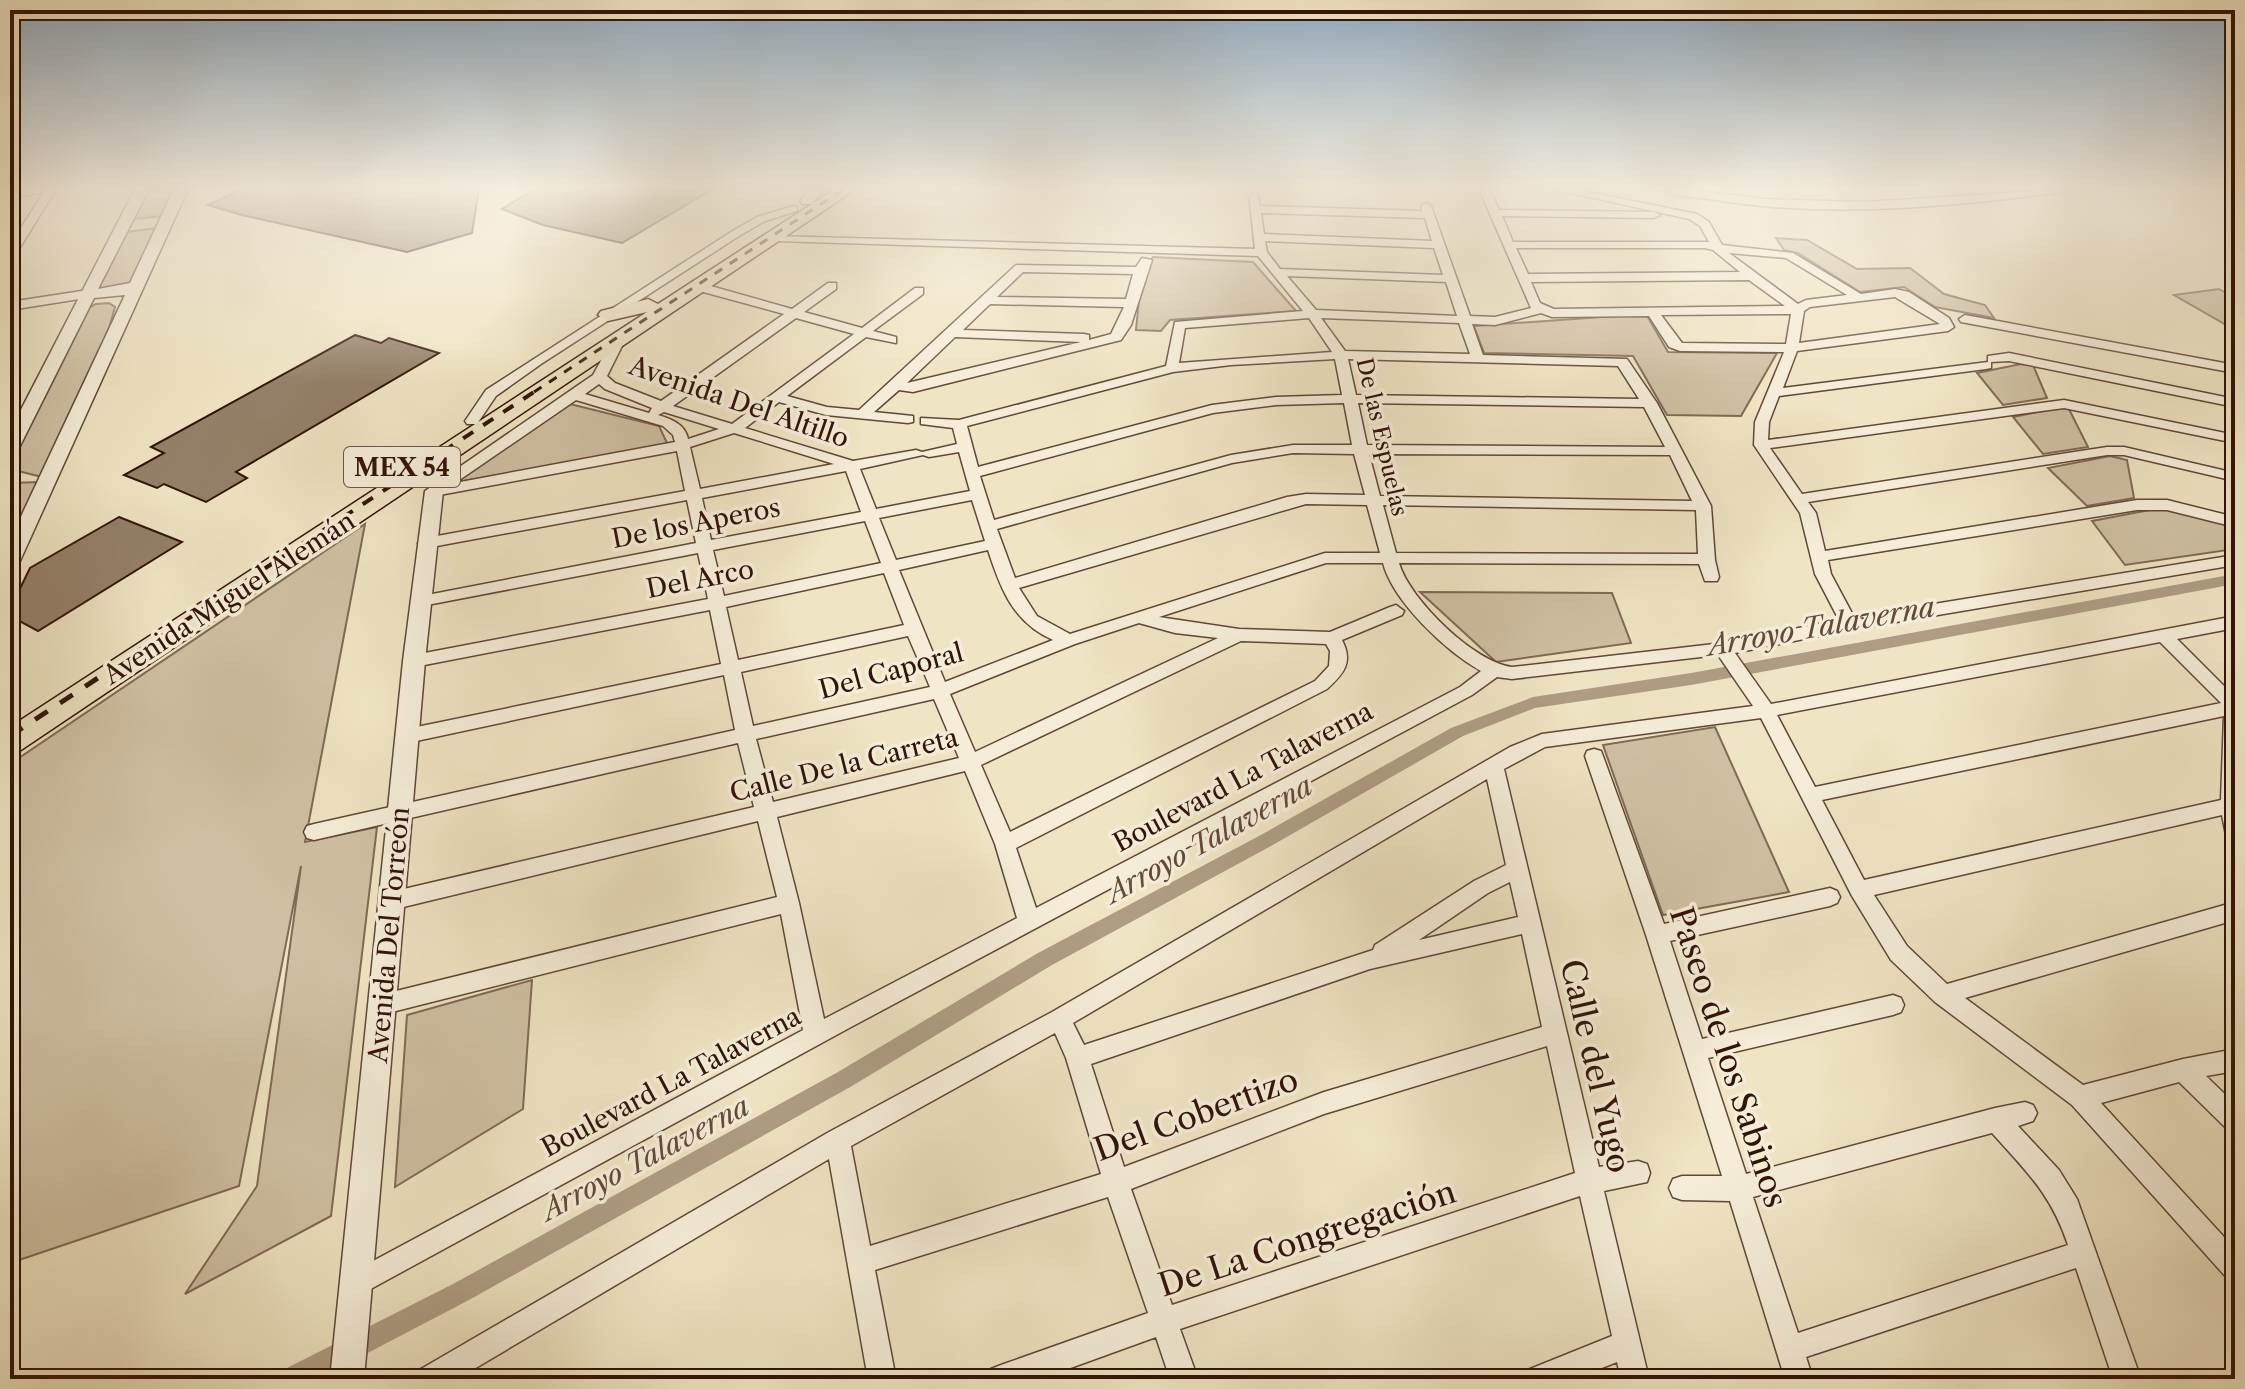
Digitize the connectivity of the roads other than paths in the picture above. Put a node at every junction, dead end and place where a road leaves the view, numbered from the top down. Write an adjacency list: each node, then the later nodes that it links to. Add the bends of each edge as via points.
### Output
1 (109, 254): 20 (street)
2 (151, 254): 15 (street)
3 (709, 254): 33 (street)
4 (725, 254): 24 (highway, Avenida Miguel Alemán / MEX 54)
5 (751, 254): 17 (highway, Avenida Miguel Alemán / MEX 54)
6 (1266, 254): 11 (street, De las Espuelas)
7 (1441, 254): 14 (street)
8 (1511, 254): 13 (street)
9 (1724, 254): 12 (street)
10 (1778, 254): 19 (street, via 1789,255)
11 (1278, 272): 14 (street); 30 (street, De las Espuelas)
12 (1750, 276): 13 (street); 27 (street)
13 (1523, 278): 26 (street)
14 (1449, 279): 31 (street)
15 (136, 286): 20 (street); 23 (street)
16 (832, 286): 29 (street)
17 (700, 287): 29 (street); 33 (highway, Avenida Miguel Alemán / MEX 54)
18 (919, 291): 34 (street)
19 (1858, 297): 27 (street, via 1806,304); 38 (street, via 1902,293 1947,324)
20 (85, 300): 23 (street, via 115,298); 25 (street); 66 (street)
21 (985, 300): 22 (street); 22 (street, via 1024,268 1142,265); 35 (street)
22 (1129, 303): 36 (street, via 1123,334)
23 (128, 304): 88 (street)
24 (648, 305): 33 (highway); 57 (highway, Avenida Miguel Alemán / MEX 54)
25 (10, 306)
26 (1542, 309): 28 (street); 31 (street, via 1505,320)
27 (1798, 310): 28 (street); 38 (street)
28 (1652, 311): 38 (street, via 1677,346)
29 (792, 313): 34 (street); 52 (street)
30 (1312, 314): 31 (street); 39 (street, De las Espuelas); 41 (street, via 1179,325)
31 (1464, 319): 40 (street)
32 (1965, 319): 42 (street)
33 (614, 328): 43 (street, Avenida Del Altillo); 57 (street, via 491,393); 73 (highway, Avenida Miguel Alemán / MEX 54)
34 (863, 332): 37 (street); 48 (street)
35 (952, 333): 36 (street); 44 (street)
36 (1107, 339): 45 (street)
37 (891, 340)
38 (1792, 348): 46 (street)
39 (1341, 355): 40 (street); 41 (street); 49 (street, De las Espuelas)
40 (1477, 357): 50 (street, via 1622,362)
41 (1172, 368): 59 (street)
42 (2235, 369)
43 (600, 377): 47 (street); 52 (street, Avenida Del Altillo)
44 (896, 386): 45 (street); 53 (street)
45 (913, 388): 54 (street)
46 (1773, 393): 51 (street, via 2009,357); 64 (street, via 1762,422)
47 (574, 395): 55 (street); 60 (street)
48 (779, 398): 53 (street); 61 (street)
49 (1349, 399): 50 (street); 67 (street, De las Espuelas); 70 (street, via 1212,409)
50 (1650, 403): 68 (street)
51 (2235, 403)
52 (663, 407): 55 (street); 61 (street, Avenida Del Altillo)
53 (862, 415): 54 (street)
54 (886, 416): 56 (street)
55 (648, 417): 63 (street, via 677,428)
56 (908, 419)
57 (472, 421): 111 (highway, Avenida Miguel Alemán / MEX 54)
58 (926, 421): 59 (street)
59 (959, 424): 65 (street)
60 (525, 427): 72 (street); 73 (highway)
61 (736, 428): 63 (street); 69 (street, Avenida Del Altillo)
62 (2235, 439): 64 (street, via 2064,404)
63 (683, 445): 72 (street); 74 (street)
64 (1761, 445): 77 (street)
65 (965, 447): 69 (street); 70 (street)
66 (10, 448)
67 (1360, 448): 68 (street); 76 (street, De las Espuelas); 81 (street, via 1293,449 1231,459)
68 (1672, 451): 78 (street)
69 (851, 465): 74 (street); 79 (street, Avenida Del Altillo)
70 (973, 473): 75 (street)
71 (2235, 477): 77 (street, via 2107,451)
72 (434, 491): 82 (street, Avenida Del Torreón)
73 (390, 492): 114 (highway, Avenida Miguel Alemán / MEX 54)
74 (692, 493): 82 (street); 84 (street)
75 (979, 494): 79 (street, De los Aperos); 81 (street)
76 (1374, 499): 78 (street); 85 (street, De las Espuelas); 92 (street, via 1287,502)
77 (1799, 499): 86 (street, via 1808,513)
78 (1703, 506): 87 (street)
79 (870, 515): 84 (street, De los Aperos); 90 (street, Avenida Del Altillo)
80 (2235, 522): 86 (street, via 2167,505 2137,505)
81 (989, 526): 83 (street)
82 (426, 543): 93 (street, Avenida Del Torreón)
83 (995, 544): 90 (street, Del Arco); 92 (street)
84 (704, 546): 93 (street, De los Aperos); 94 (street)
85 (1387, 557): 87 (street, Del Caporal); 96 (street, Del Caporal, via 1311,561); 107 (street, De las Espuelas, via 1395,579 1414,604 1471,658)
86 (1817, 557): 98 (street)
87 (1704, 559): 91 (street)
88 (10, 560)
89 (2235, 560): 98 (street)
90 (892, 568): 94 (street, Del Arco); 99 (street, Avenida Del Altillo)
91 (1711, 577)
92 (1010, 585): 103 (street, via 1031,620)
93 (422, 601): 105 (street, Avenida Del Torreón)
94 (718, 603): 105 (street, Del Arco); 106 (street)
95 (1396, 611): 102 (street)
96 (1140, 618): 100 (street); 103 (street, Del Caporal)
97 (2235, 622): 101 (street)
98 (1849, 624): 104 (street)
99 (914, 629): 106 (street); 108 (street, Avenida Del Altillo)
100 (1239, 635): 102 (street); 116 (street, Calle De la Carreta)
101 (2163, 635): 109 (street); 110 (street)
102 (1332, 638): 124 (street, via 1338,668 1321,685)
103 (1069, 640): 108 (street, Del Caporal)
104 (1726, 654): 107 (street); 109 (street)
105 (414, 661): 113 (street, Avenida Del Torreón)
106 (732, 667): 112 (street); 113 (street)
107 (1494, 671): 131 (street, Boulevard La Talaverna, via 1466,691)
108 (940, 691): 112 (street, Del Caporal); 116 (street, Avenida Del Altillo)
109 (1761, 704): 117 (street, via 1542,741); 118 (street)
110 (2234, 707): 118 (street); 119 (street)
111 (16, 717)
112 (745, 733): 120 (street); 121 (street, Del Caporal)
113 (407, 736): 121 (street, Avenida Del Torreón)
114 (10, 742)
115 (1594, 756): 133 (street, Paseo de los Sabinos)
116 (969, 763): 120 (street, Calle De la Carreta); 124 (street, Avenida Del Altillo)
117 (1494, 767): 125 (street, Calle del Yugo); 138 (street)
118 (1812, 795): 126 (street)
119 (2231, 805): 123 (street); 126 (street)
120 (767, 811): 128 (street, Calle De la Carreta); 129 (street)
121 (399, 813): 122 (street, Del Caporal); 128 (street, Avenida Del Torreón)
122 (314, 832)
123 (2235, 839)
124 (1005, 844): 131 (street, Avenida Del Altillo)
125 (1516, 870): 132 (street, Calle del Yugo); 134 (street)
126 (1859, 890): 135 (street, via 1899,953)
127 (1830, 897): 133 (street)
128 (391, 901): 136 (street, Avenida Del Torreón)
129 (789, 903): 136 (street); 140 (street)
130 (2235, 911): 135 (street)
131 (1029, 921): 140 (street, Boulevard La Talaverna)
132 (1532, 923): 134 (street); 139 (street, Calle del Yugo)
133 (1657, 935): 141 (street, Paseo de los Sabinos)
134 (1370, 960): 142 (street)
135 (1943, 995): 145 (street)
136 (384, 1004): 158 (street, Avenida Del Torreón)
137 (1893, 1005): 141 (street)
138 (1060, 1019): 142 (street); 149 (street)
139 (1556, 1033): 151 (street, Calle del Yugo); 152 (street, Del Cobertizo, via 1324,1103)
140 (816, 1036): 158 (street, Boulevard La Talaverna)
141 (1695, 1051): 154 (street, Paseo de los Sabinos)
142 (1078, 1058): 152 (street)
143 (2235, 1060): 144 (street)
144 (2183, 1070): 145 (street); 148 (street)
145 (2080, 1097): 157 (street)
146 (2025, 1113): 147 (street)
147 (1995, 1119): 154 (street); 155 (street, via 2050,1179)
148 (2235, 1120)
149 (838, 1140): 156 (street); 163 (street)
150 (1638, 1173): 151 (street, De La Congregación)
151 (1589, 1181): 159 (street, De La Congregación); 160 (street, Calle del Yugo)
152 (1116, 1182): 156 (street, Del Cobertizo); 159 (street)
153 (1682, 1188): 154 (street)
154 (1737, 1189): 161 (street, Paseo de los Sabinos)
155 (2085, 1252): 161 (street); 170 (street)
156 (860, 1262): 164 (street)
157 (2235, 1268)
158 (354, 1300): 162 (street, Avenida Del Torreón)
159 (1164, 1321): 165 (street, De La Congregación); 166 (street)
160 (1627, 1344): 167 (street); 168 (street, Calle del Yugo)
161 (1790, 1349): 169 (street, Paseo de los Sabinos)
162 (347, 1379)
163 (431, 1379)
164 (882, 1379)
165 (1001, 1379)
166 (1184, 1379)
167 (1540, 1379)
168 (1635, 1379)
169 (1799, 1379)
170 (2127, 1379)

